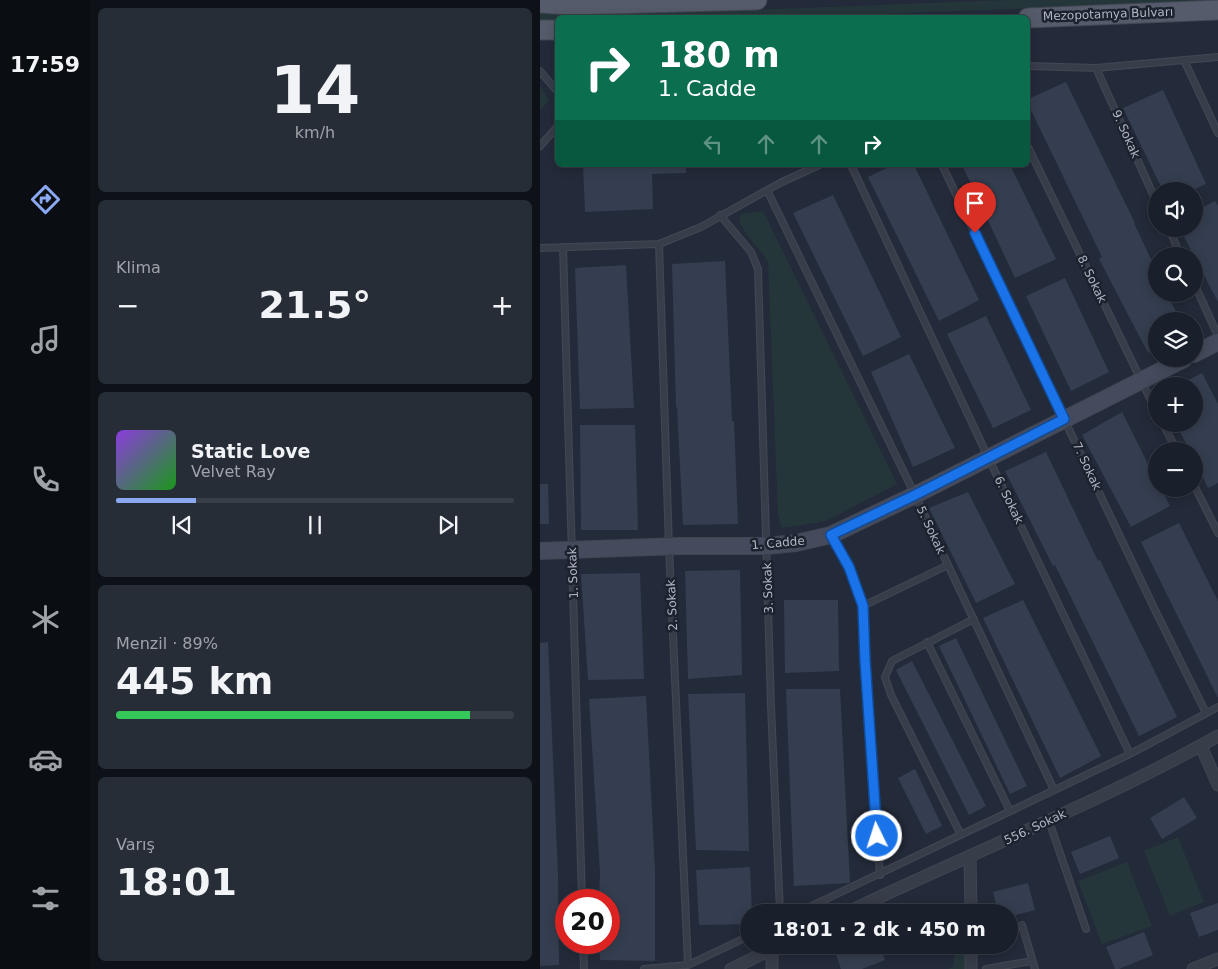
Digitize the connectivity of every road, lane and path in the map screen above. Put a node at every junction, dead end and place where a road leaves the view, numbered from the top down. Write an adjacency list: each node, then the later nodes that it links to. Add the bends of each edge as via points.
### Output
1 (757, 0): 2 (main road, via 588,5)
2 (540, 3)
3 (1218, 10): 4 (main road, Mezopotamya Bulvarı)
4 (1030, 18)
5 (540, 30): 6 (main road)
6 (555, 30)
7 (1218, 57): 8 (lane)
8 (1184, 60): 10 (lane); 14 (lane)
9 (1030, 66): 10 (lane)
10 (1096, 68): 20 (lane, 9. Sokak)
11 (540, 71): 12 (lane)
12 (555, 88)
13 (555, 129): 15 (lane)
14 (1218, 133)
15 (540, 146)
16 (1030, 151): 31 (lane, 8. Sokak)
17 (815, 167): 21 (lane)
18 (852, 167): 34 (lane, 6. Sokak)
19 (943, 167): 33 (lane, 7. Sokak)
20 (1148, 183)
21 (767, 190): 22 (lane); 35 (lane, 5. Sokak)
22 (720, 216): 23 (lane); 40 (lane, 3. Sokak, via 751,252 758,269)
23 (659, 244): 24 (lane); 39 (lane, 2. Sokak)
24 (562, 247): 25 (lane); 41 (lane, 1. Sokak)
25 (540, 248)
26 (1203, 302): 27 (lane)
27 (1218, 336)
28 (1218, 342): 29 (street)
29 (1203, 350)
30 (1168, 367): 31 (street, 1. Cadde)
31 (1141, 380): 32 (lane, 8. Sokak); 33 (street, 1. Cadde)
32 (1148, 394)
33 (1064, 419): 34 (street, 1. Cadde); 48 (lane, 7. Sokak)
34 (988, 457): 35 (street, 1. Cadde); 51 (lane, 6. Sokak)
35 (915, 495): 38 (street, 1. Cadde); 43 (lane, 5. Sokak)
36 (1200, 497): 37 (lane)
37 (1218, 533)
38 (831, 535): 40 (street, 1. Cadde); 44 (lane, via 849,567)
39 (669, 546): 40 (street, 1. Cadde); 41 (street, 1. Cadde); 73 (lane, 2. Sokak)
40 (766, 546): 60 (lane, 3. Sokak)
41 (572, 550): 42 (street, 1. Cadde); 59 (lane, 1. Sokak)
42 (540, 552)
43 (948, 565): 44 (lane); 45 (lane, 5. Sokak)
44 (863, 606): 58 (lane)
45 (974, 619): 46 (lane); 53 (lane, 5. Sokak)
46 (926, 642): 54 (lane); 56 (lane, via 892,661 885,677)
47 (1218, 707): 48 (lane)
48 (1206, 713): 51 (lane)
49 (1218, 736): 50 (street, 556. Sokak)
50 (1201, 746): 52 (street); 55 (street, 556. Sokak)
51 (1130, 754): 53 (lane)
52 (1218, 785)
53 (1054, 790): 54 (lane)
54 (1010, 811): 56 (lane)
55 (1049, 821): 57 (street, 556. Sokak); 65 (lane)
56 (961, 835): 58 (lane)
57 (970, 857): 62 (street, 556. Sokak); 63 (street)
58 (880, 874): 61 (lane)
59 (582, 889)
60 (780, 904)
61 (816, 904)
62 (865, 904)
63 (971, 904)
64 (1022, 925): 72 (lane)
65 (1086, 929)
66 (740, 940): 73 (lane)
67 (583, 954): 74 (lane)
68 (762, 954): 76 (street)
69 (775, 954): 77 (street)
70 (971, 954): 78 (street)
71 (1218, 959): 81 (street)
72 (1032, 961): 79 (lane); 80 (lane)
73 (688, 965): 75 (lane)
74 (584, 969)
75 (644, 969)
76 (731, 969)
77 (772, 969)
78 (971, 969)
79 (986, 969)
80 (1034, 969)
81 (1193, 969)

